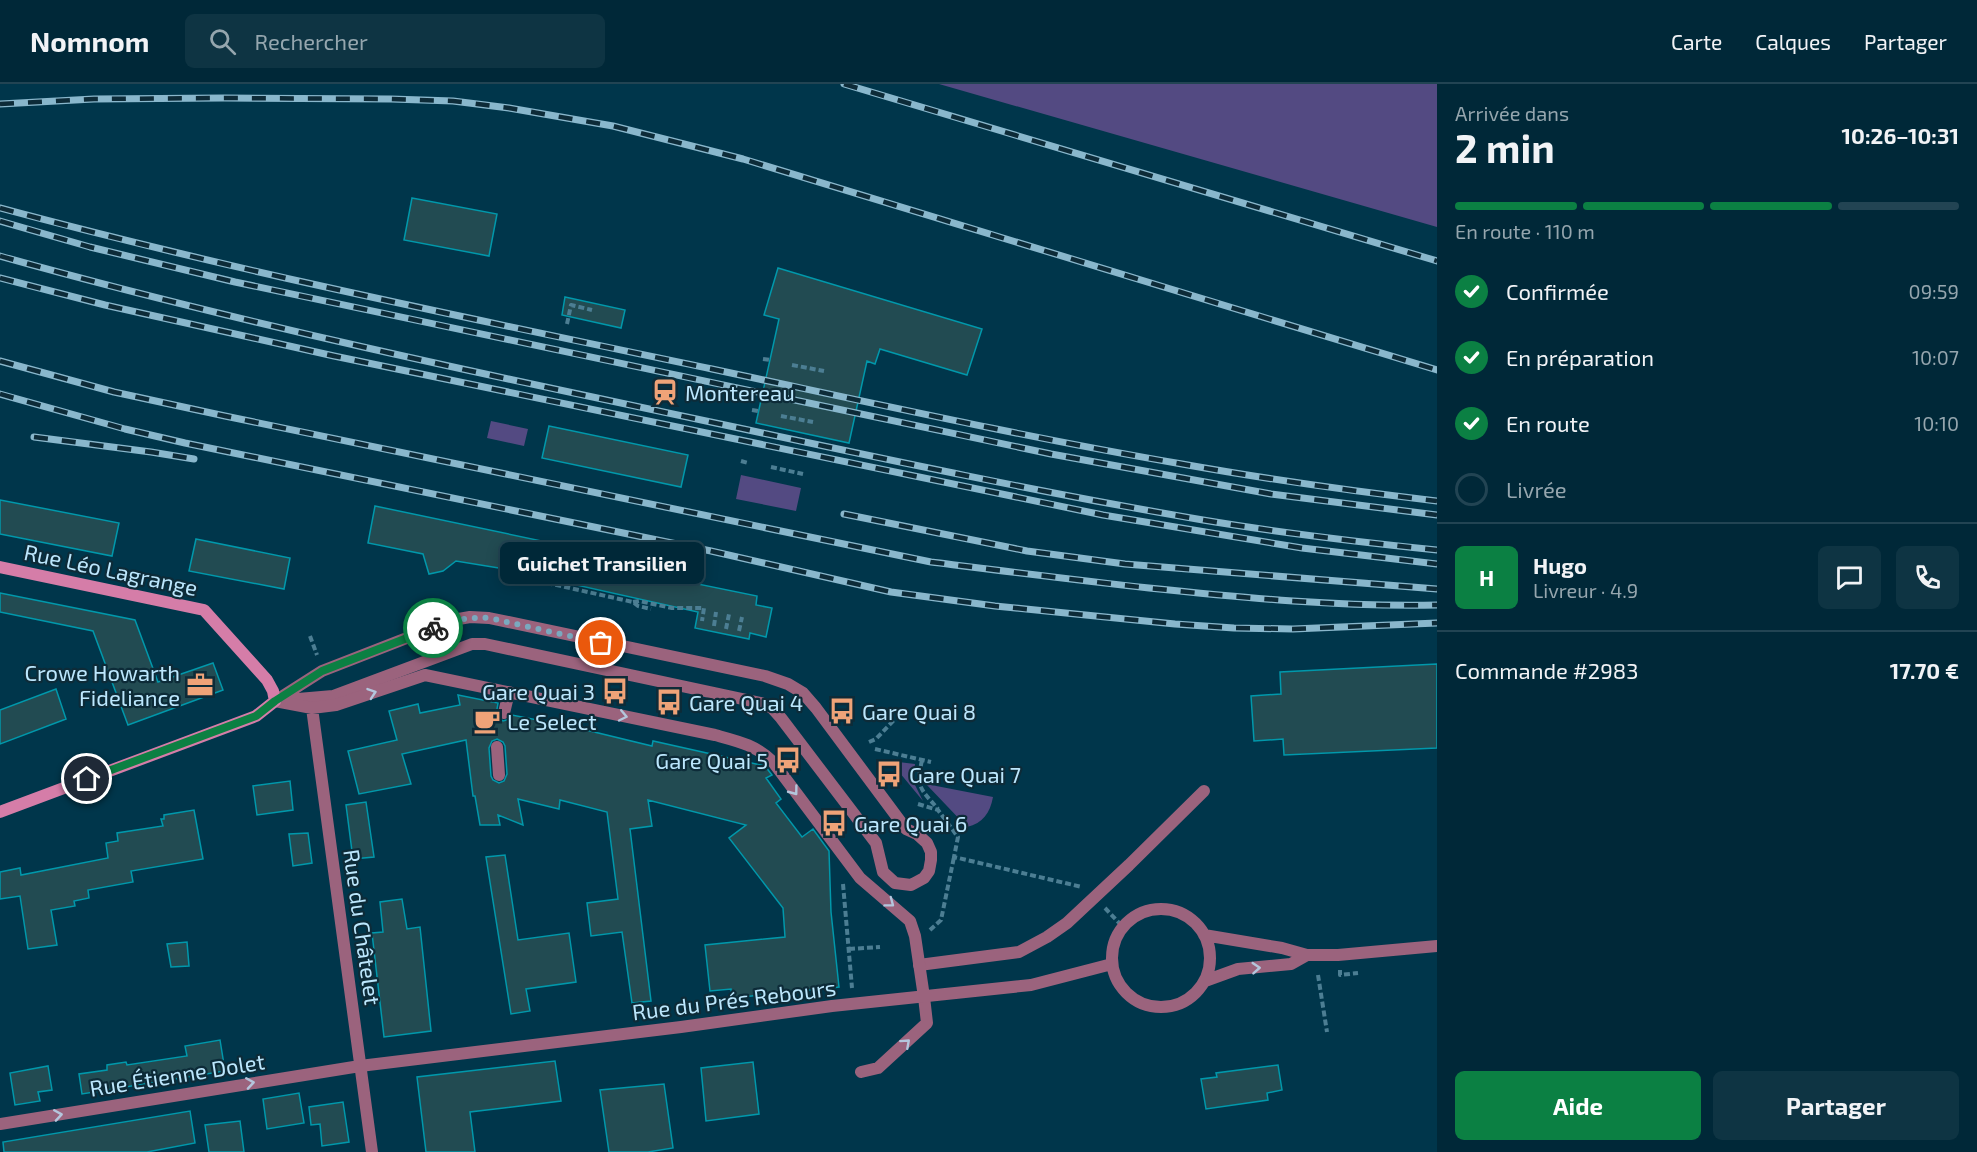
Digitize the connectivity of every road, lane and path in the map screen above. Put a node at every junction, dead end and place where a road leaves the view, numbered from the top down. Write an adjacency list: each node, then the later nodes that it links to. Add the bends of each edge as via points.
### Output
1 (592, 310): 2 (path, via 571,305)
2 (567, 324)
3 (763, 359): 4 (path)
4 (770, 360)
5 (792, 365): 6 (path)
6 (824, 371)
7 (752, 410): 8 (path)
8 (758, 411)
9 (781, 416): 10 (path)
10 (813, 422)
11 (741, 461): 12 (path)
12 (748, 463)
13 (771, 467): 14 (path)
14 (803, 474)
15 (0, 567): 31 (main road, Rue Léo Lagrange, via 204,610 267,680)
16 (516, 567): 17 (path)
17 (538, 572)
18 (529, 579): 19 (path)
19 (633, 602): 20 (path); 24 (path, via 704,608)
20 (651, 609)
21 (716, 612): 25 (path)
22 (729, 614): 26 (path)
23 (742, 617): 27 (path)
24 (702, 621)
25 (714, 626)
26 (726, 629)
27 (739, 631)
28 (310, 636): 29 (path)
29 (318, 658)
30 (508, 692): 32 (street, one-way to 30, via 336,705 424,675); 33 (street); 50 (street, one-way to 50, via 715,735 764,753 860,878 910,921)
31 (275, 701): 31 (street, via 333,696 459,647 479,644 761,703 781,718 876,843 889,878 911,885 929,871 927,843 906,829 816,708 803,693 765,676 470,617 453,620 322,671); 32 (street); 44 (main road, via 256,716)
32 (312, 708): 62 (street, Rue du Châtelet)
33 (504, 713)
34 (895, 719): 35 (path)
35 (869, 742)
36 (497, 747): 40 (street)
37 (875, 749): 38 (path)
38 (922, 760): 39 (path); 43 (path, via 920,788)
39 (931, 762)
40 (499, 775)
41 (1204, 791): 47 (street)
42 (918, 804): 43 (path)
43 (938, 810): 45 (path, via 958,837)
44 (0, 812)
45 (954, 857): 47 (path, via 1083,887); 50 (path, via 941,920 934,929)
46 (842, 874): 53 (path)
47 (1094, 896): 48 (path); 56 (street, via 1067,923 1019,952)
48 (1123, 927): 49 (street, via 1135,916 1166,909 1194,922); 55 (street, via 1112,951)
49 (1204, 935): 54 (street); 58 (street, via 1210,950)
50 (915, 936): 56 (street)
51 (1437, 946): 54 (street)
52 (880, 947): 53 (path)
53 (849, 949): 60 (path)
54 (1307, 955): 58 (street, one-way to 54, via 1238,969 1291,964)
55 (1112, 964): 58 (street, via 1118,983 1130,997 1148,1006 1167,1008 1182,1003 1196,994); 59 (street, Rue du Prés Rebours, via 1031,985)
56 (919, 965): 59 (street)
57 (1318, 975): 61 (path)
58 (1205, 981)
59 (924, 997): 60 (street, Rue du Prés Rebours); 63 (street, one-way to 59, via 878,1068 927,1023)
60 (854, 1005): 62 (street, Rue du Prés Rebours)
61 (1327, 1032)
62 (360, 1066): 64 (street, Rue Étienne Dolet, one-way to 62); 65 (street, Rue du Châtelet)
63 (861, 1072)
64 (0, 1124)
65 (372, 1152)

